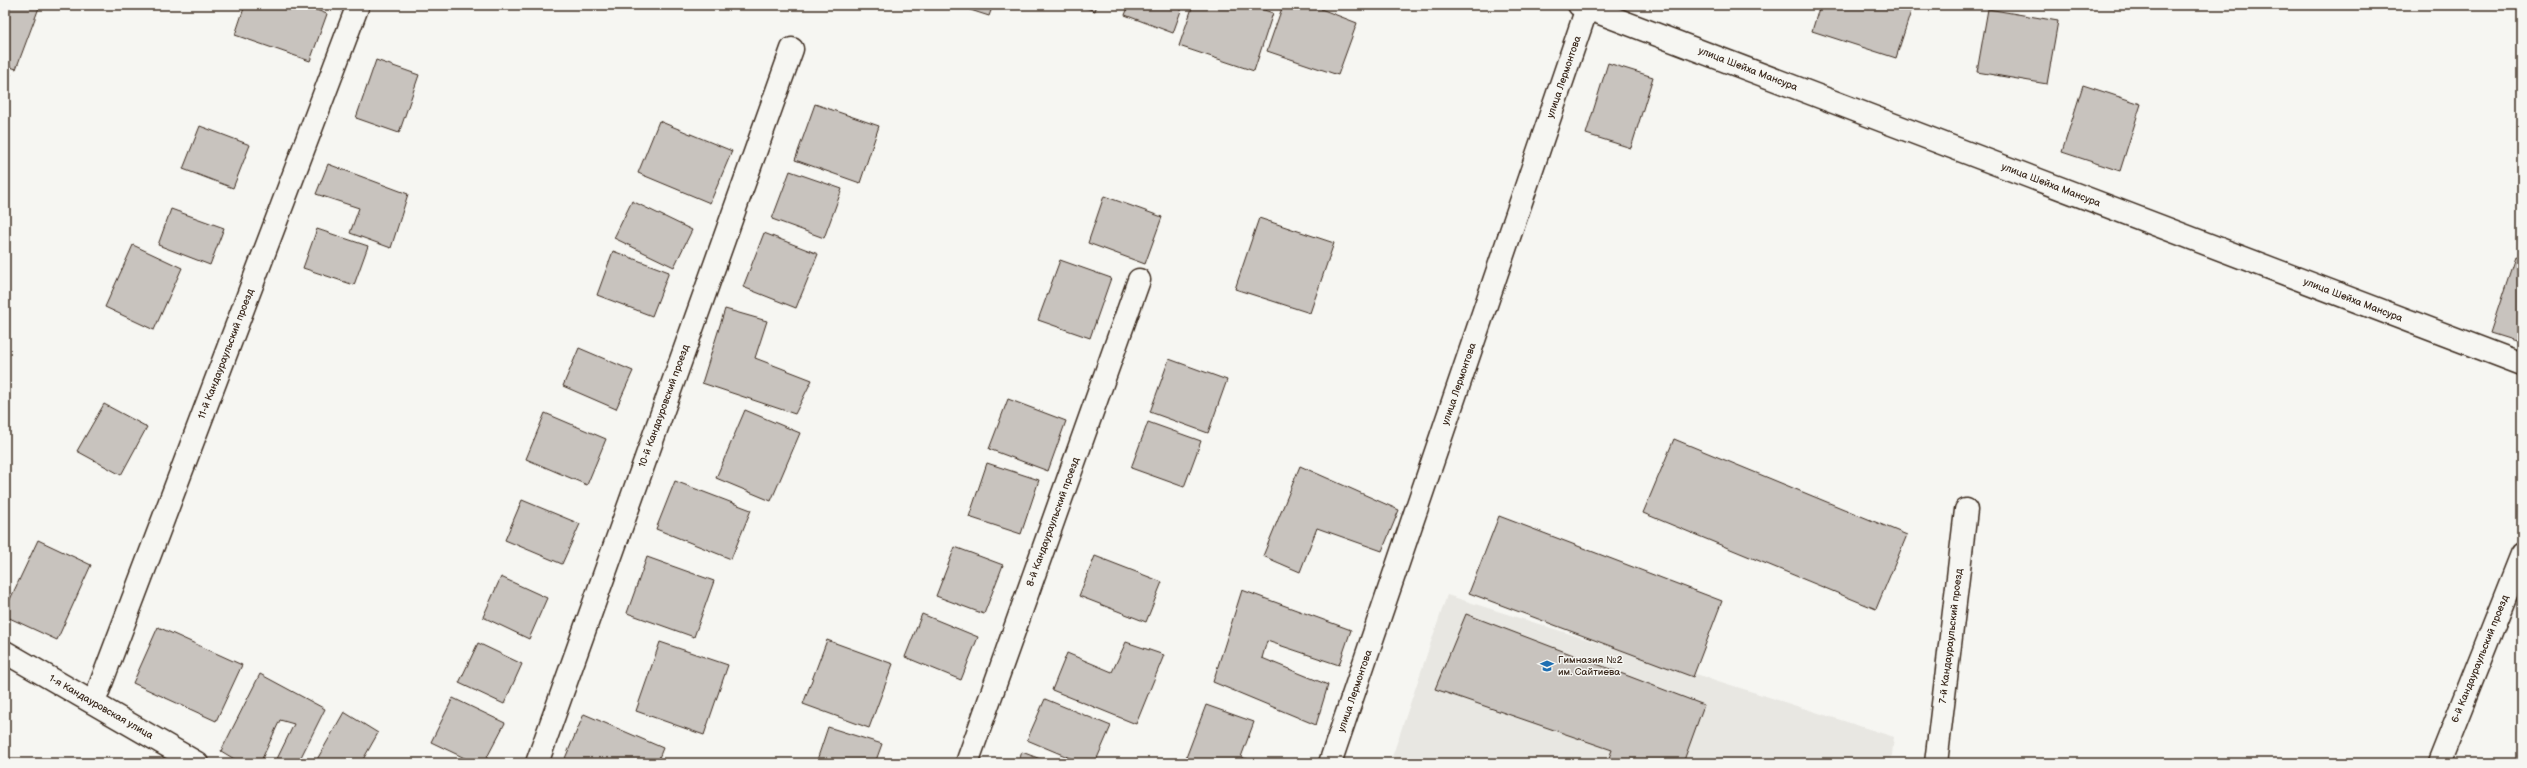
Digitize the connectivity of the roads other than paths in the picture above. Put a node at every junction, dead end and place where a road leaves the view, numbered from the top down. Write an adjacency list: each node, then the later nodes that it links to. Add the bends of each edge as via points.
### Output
1 (358, 5): 9 (street, 11-й Кандаураульский проезд)
2 (1585, 6): 5 (street, улица Шейха Мансура); 13 (street, улица Лермонтова)
3 (792, 49): 11 (street, 10-й Кандауровский проезд)
4 (1139, 280): 12 (street, 8-й Кандаураульский проезд)
5 (2522, 364)
6 (1966, 510): 14 (street, 7-й Кандаураульский проезд)
7 (2522, 554): 15 (street, 6-й Кандаураульский проезд)
8 (5, 652): 9 (street, 1-я Кандауровская улица)
9 (94, 702): 10 (street, 1-я Кандауровская улица)
10 (197, 763)
11 (537, 763)
12 (967, 763)
13 (1330, 763)
14 (1936, 763)
15 (2439, 763)

